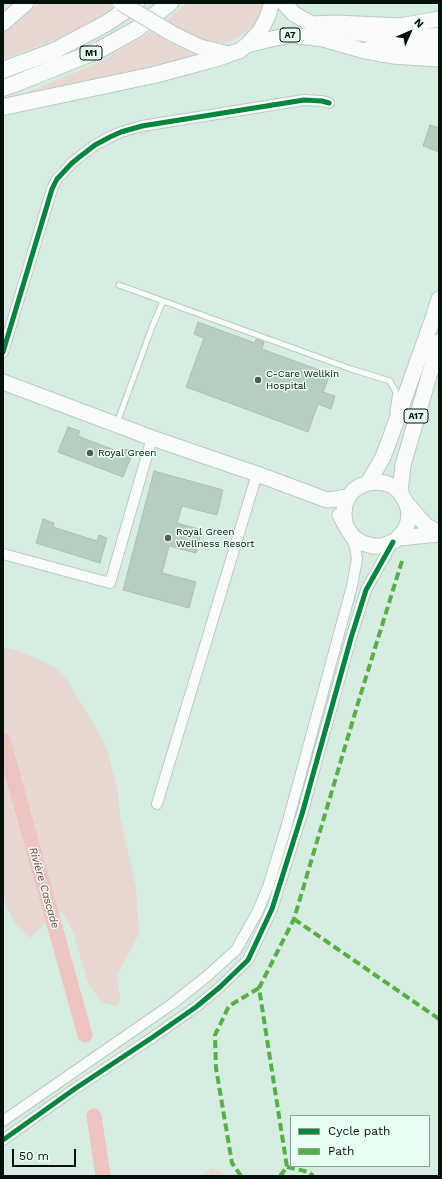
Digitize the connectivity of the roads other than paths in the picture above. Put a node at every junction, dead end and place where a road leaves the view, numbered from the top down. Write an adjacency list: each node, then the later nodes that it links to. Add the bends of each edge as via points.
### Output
1 (26, 3): 8 (main road)
2 (121, 3): 14 (main road, bridge, via 200,47)
3 (136, 3): 16 (highway, M1, via 107,23 54,51)
4 (170, 3): 17 (highway, M1, via 136,29 99,50)
5 (272, 3): 12 (main road, A7, via 260,31)
6 (284, 3): 9 (main road, A7, via 294,14)
7 (439, 19): 9 (main road, via 401,26)
8 (3, 23)
9 (312, 24): 10 (main road, A7, via 336,31 371,35)
10 (439, 35)
11 (334, 42): 12 (main road, A7, via 292,35); 13 (main road, A7, via 366,47); 15 (main road, via 392,56)
12 (247, 45): 14 (main road, A7)
13 (439, 48)
14 (229, 54): 19 (highway, via 154,75)
15 (439, 59)
16 (3, 70)
17 (3, 88)
18 (329, 103): 24 (street, via 304,100 142,126 121,132 95,145 63,172 52,189)
19 (3, 107)
20 (120, 285): 22 (lane)
21 (439, 299): 28 (main road, A17)
22 (163, 301): 26 (lane); 28 (lane, via 390,381 396,392)
23 (439, 342): 32 (main road, A17, via 402,465)
24 (3, 352)
25 (3, 382): 26 (main road)
26 (116, 424): 27 (main road)
27 (152, 438): 29 (main road); 37 (street, via 110,583)
28 (388, 444): 30 (main road, A17)
29 (256, 474): 33 (main road); 38 (street)
30 (368, 483): 31 (main road, A17, via 354,490); 32 (main road, via 385,483 393,486)
31 (349, 496): 33 (main road); 34 (main road, via 344,514)
32 (404, 498): 35 (main road, via 422,521); 36 (main road, A17, via 409,513 408,522)
33 (327, 500): 34 (main road, via 340,514)
34 (346, 526): 36 (main road, via 353,537 367,545 384,546); 39 (street, via 357,559 350,594 268,887 236,950 172,1004)
35 (439, 534): 36 (main road)
36 (396, 540): 40 (street, via 366,590 272,909 248,960 196,1007)
37 (3, 554)
38 (157, 804)
39 (3, 1121)
40 (3, 1140)

